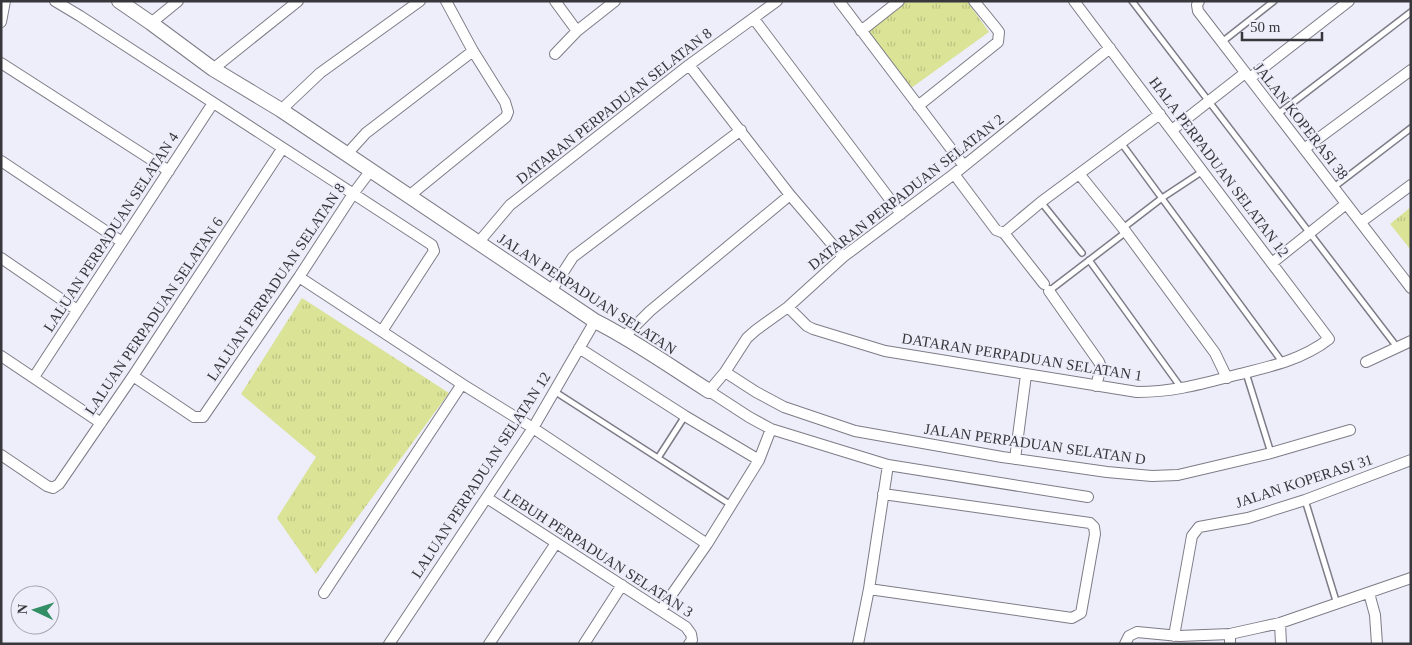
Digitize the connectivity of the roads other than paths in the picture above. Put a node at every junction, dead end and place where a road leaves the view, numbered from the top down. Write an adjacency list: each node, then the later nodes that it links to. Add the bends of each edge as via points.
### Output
1 (55, 1): 35 (street)
2 (119, 1): 22 (street, JALAN PERPADUAN SELATAN)
3 (178, 1): 22 (street)
4 (298, 1): 31 (street)
5 (420, 1): 37 (street, via 320,73)
6 (446, 1): 27 (street)
7 (555, 1): 23 (street)
8 (615, 1): 23 (street)
9 (777, 1): 20 (street, DATARAN PERPADUAN SELATAN 8)
10 (839, 1): 24 (street)
11 (898, 1): 24 (street)
12 (974, 1): 36 (street, via 999,32 998,42)
13 (1074, 1): 26 (street, HALA PERPADUAN SELATAN 12)
14 (1132, 1): 34 (lane)
15 (1199, 1): 25 (street, JALAN KOPERASI 38, via 1196,5 1198,11)
16 (1274, 1): 25 (lane)
17 (1349, 1): 33 (street)
18 (5, 3): 21 (street)
19 (1411, 12): 39 (lane)
20 (754, 18): 30 (street, DATARAN PERPADUAN SELATAN 8); 62 (street)
21 (1, 22)
22 (151, 22): 31 (street, JALAN PERPADUAN SELATAN)
23 (577, 31): 28 (street)
24 (861, 31): 36 (street)
25 (1221, 42): 33 (street, JALAN KOPERASI 38)
26 (1110, 48): 38 (street, HALA PERPADUAN SELATAN 12); 48 (street, DATARAN PERPADUAN SELATAN 2)
27 (473, 51): 46 (street, via 366,133); 58 (street, via 505,102 508,109 506,117)
28 (555, 54)
29 (1, 63): 50 (street)
30 (689, 65): 41 (street); 68 (street, DATARAN PERPADUAN SELATAN 8, via 510,205)
31 (213, 69): 37 (street, JALAN PERPADUAN SELATAN)
32 (1411, 70): 45 (street)
33 (1248, 76): 34 (street); 39 (street, JALAN KOPERASI 38)
34 (1207, 102): 42 (street); 66 (lane)
35 (213, 103): 44 (street); 50 (street, LALUAN PERPADUAN SELATAN 4)
36 (918, 106): 48 (street)
37 (281, 110): 46 (street, JALAN PERPADUAN SELATAN)
38 (1160, 114): 42 (street, HALA PERPADUAN SELATAN 12); 43 (street)
39 (1277, 114): 45 (street, JALAN KOPERASI 38)
40 (1411, 128): 55 (lane)
41 (741, 130): 57 (street); 77 (street, via 573,257)
42 (1172, 130): 51 (street, HALA PERPADUAN SELATAN 12)
43 (1122, 144): 53 (street); 59 (lane)
44 (282, 149): 56 (street); 93 (street, LALUAN PERPADUAN SELATAN 6)
45 (1304, 149): 55 (street, JALAN KOPERASI 38)
46 (347, 154): 49 (street, JALAN PERPADUAN SELATAN)
47 (1, 161): 67 (street)
48 (964, 166): 52 (street, DATARAN PERPADUAN SELATAN 2)
49 (371, 170): 56 (street, LALUAN PERPADUAN SELATAN 8); 58 (street, JALAN PERPADUAN SELATAN)
50 (169, 171): 67 (street, LALUAN PERPADUAN SELATAN 4)
51 (1203, 171): 59 (lane); 73 (street, HALA PERPADUAN SELATAN 12)
52 (954, 174): 62 (street, DATARAN PERPADUAN SELATAN 2); 65 (street, via 996,230)
53 (1080, 175): 60 (street); 64 (street)
54 (1411, 185): 63 (street)
55 (1334, 188): 61 (street, JALAN KOPERASI 38)
56 (353, 194): 74 (street, LALUAN PERPADUAN SELATAN 8); 81 (street, via 434,248)
57 (790, 195): 70 (street); 82 (street, via 650,311)
58 (408, 196): 68 (street, JALAN PERPADUAN SELATAN)
59 (1162, 198): 64 (lane); 89 (lane)
60 (1041, 202): 65 (street); 69 (lane)
61 (1346, 204): 63 (street, JALAN KOPERASI 38); 66 (street)
62 (900, 214): 70 (street, DATARAN PERPADUAN SELATAN 2)
63 (1360, 222): 76 (street, JALAN KOPERASI 38)
64 (1124, 230): 72 (lane); 95 (street, via 1215,353)
65 (1004, 233): 75 (street)
66 (1309, 234): 73 (street); 86 (lane)
67 (122, 242): 79 (street, LALUAN PERPADUAN SELATAN 4)
68 (478, 242): 77 (street, JALAN PERPADUAN SELATAN)
69 (1082, 253)
70 (843, 257): 78 (street, DATARAN PERPADUAN SELATAN 2)
71 (1, 258): 79 (street)
72 (1089, 260): 75 (lane); 99 (lane)
73 (1272, 263): 85 (street, HALA PERPADUAN SELATAN 12, via 1329,339)
74 (299, 277): 81 (street); 93 (street, LALUAN PERPADUAN SELATAN 8, via 203,417 194,417)
75 (1046, 288): 97 (street, via 1100,362)
76 (1411, 288)
77 (551, 291): 80 (street, JALAN PERPADUAN SELATAN)
78 (788, 307): 90 (street, DATARAN PERPADUAN SELATAN 2, via 747,338); 92 (street, DATARAN PERPADUAN SELATAN 1, via 813,329 886,351)
79 (77, 310): 94 (street, LALUAN PERPADUAN SELATAN 4)
80 (595, 321): 82 (street, JALAN PERPADUAN SELATAN); 84 (street, LALUAN PERPADUAN SELATAN 12)
81 (382, 331): 96 (street)
82 (625, 336): 98 (street, JALAN PERPADUAN SELATAN)
83 (1411, 341): 86 (street)
84 (579, 348): 100 (street, LALUAN PERPADUAN SELATAN 12); 101 (street)
85 (1317, 348): 89 (street, DATARAN PERPADUAN SELATAN 1)
86 (1397, 348): 88 (street)
87 (1, 356): 94 (street)
88 (1366, 362)
89 (1284, 363): 91 (street, DATARAN PERPADUAN SELATAN 1)
90 (725, 372): 98 (street, DATARAN PERPADUAN SELATAN 2); 109 (street, JALAN PERPADUAN SELATAN D, via 784,408 830,424)
91 (1246, 373): 95 (street, DATARAN PERPADUAN SELATAN 1); 106 (lane)
92 (1026, 375): 97 (street, DATARAN PERPADUAN SELATAN 1); 109 (street)
93 (133, 376): 102 (street, LALUAN PERPADUAN SELATAN 6)
94 (34, 378): 102 (street)
95 (1227, 378): 99 (street, DATARAN PERPADUAN SELATAN 1)
96 (462, 384): 103 (street); 123 (street)
97 (1096, 386): 99 (street, DATARAN PERPADUAN SELATAN 1, via 1137,392)
98 (709, 390): 104 (street, JALAN PERPADUAN SELATAN)
99 (1182, 390)
100 (554, 391): 103 (street, LALUAN PERPADUAN SELATAN 12); 108 (lane)
101 (685, 416): 108 (lane); 110 (street)
102 (101, 423): 107 (street, LALUAN PERPADUAN SELATAN 6, via 58,484 50,488)
103 (533, 428): 115 (street, LALUAN PERPADUAN SELATAN 12); 119 (street)
104 (771, 429): 110 (street); 112 (street, JALAN PERPADUAN SELATAN)
105 (1350, 430): 106 (street, JALAN PERPADUAN SELATAN D)
106 (1271, 453): 109 (street, JALAN PERPADUAN SELATAN D, via 1206,470 1165,476 1107,472)
107 (1, 455)
108 (658, 458): 117 (lane)
109 (1015, 459)
110 (759, 460): 117 (street)
111 (1411, 460): 116 (street, JALAN KOPERASI 31)
112 (888, 466): 113 (street); 114 (street, JALAN PERPADUAN SELATAN)
113 (883, 494): 122 (street); 122 (street, via 1090,523 1095,534 1081,613 1072,618)
114 (1088, 497)
115 (486, 498): 118 (street, LEBUH PERPADUAN SELATAN 3); 131 (street, LALUAN PERPADUAN SELATAN 12)
116 (1305, 500): 125 (lane); 128 (street, JALAN KOPERASI 31, via 1196,530 1192,536)
117 (731, 505): 119 (street)
118 (556, 543): 121 (street, LEBUH PERPADUAN SELATAN 3); 132 (street)
119 (707, 544): 126 (street)
120 (1411, 578): 124 (street)
121 (622, 585): 126 (street, LEBUH PERPADUAN SELATAN 3); 133 (street)
122 (869, 589): 134 (street)
123 (324, 593)
124 (1369, 594): 125 (street); 137 (street)
125 (1337, 604): 127 (street)
126 (661, 610): 129 (street, LEBUH PERPADUAN SELATAN 3, via 686,628)
127 (1280, 623): 130 (street); 136 (street)
128 (1177, 638): 130 (street); 135 (street, via 1137,632 1129,636)
129 (690, 639)
130 (1230, 639)
131 (389, 644)
132 (489, 644)
133 (584, 644)
134 (858, 644)
135 (1126, 644)
136 (1281, 644)
137 (1378, 644)

